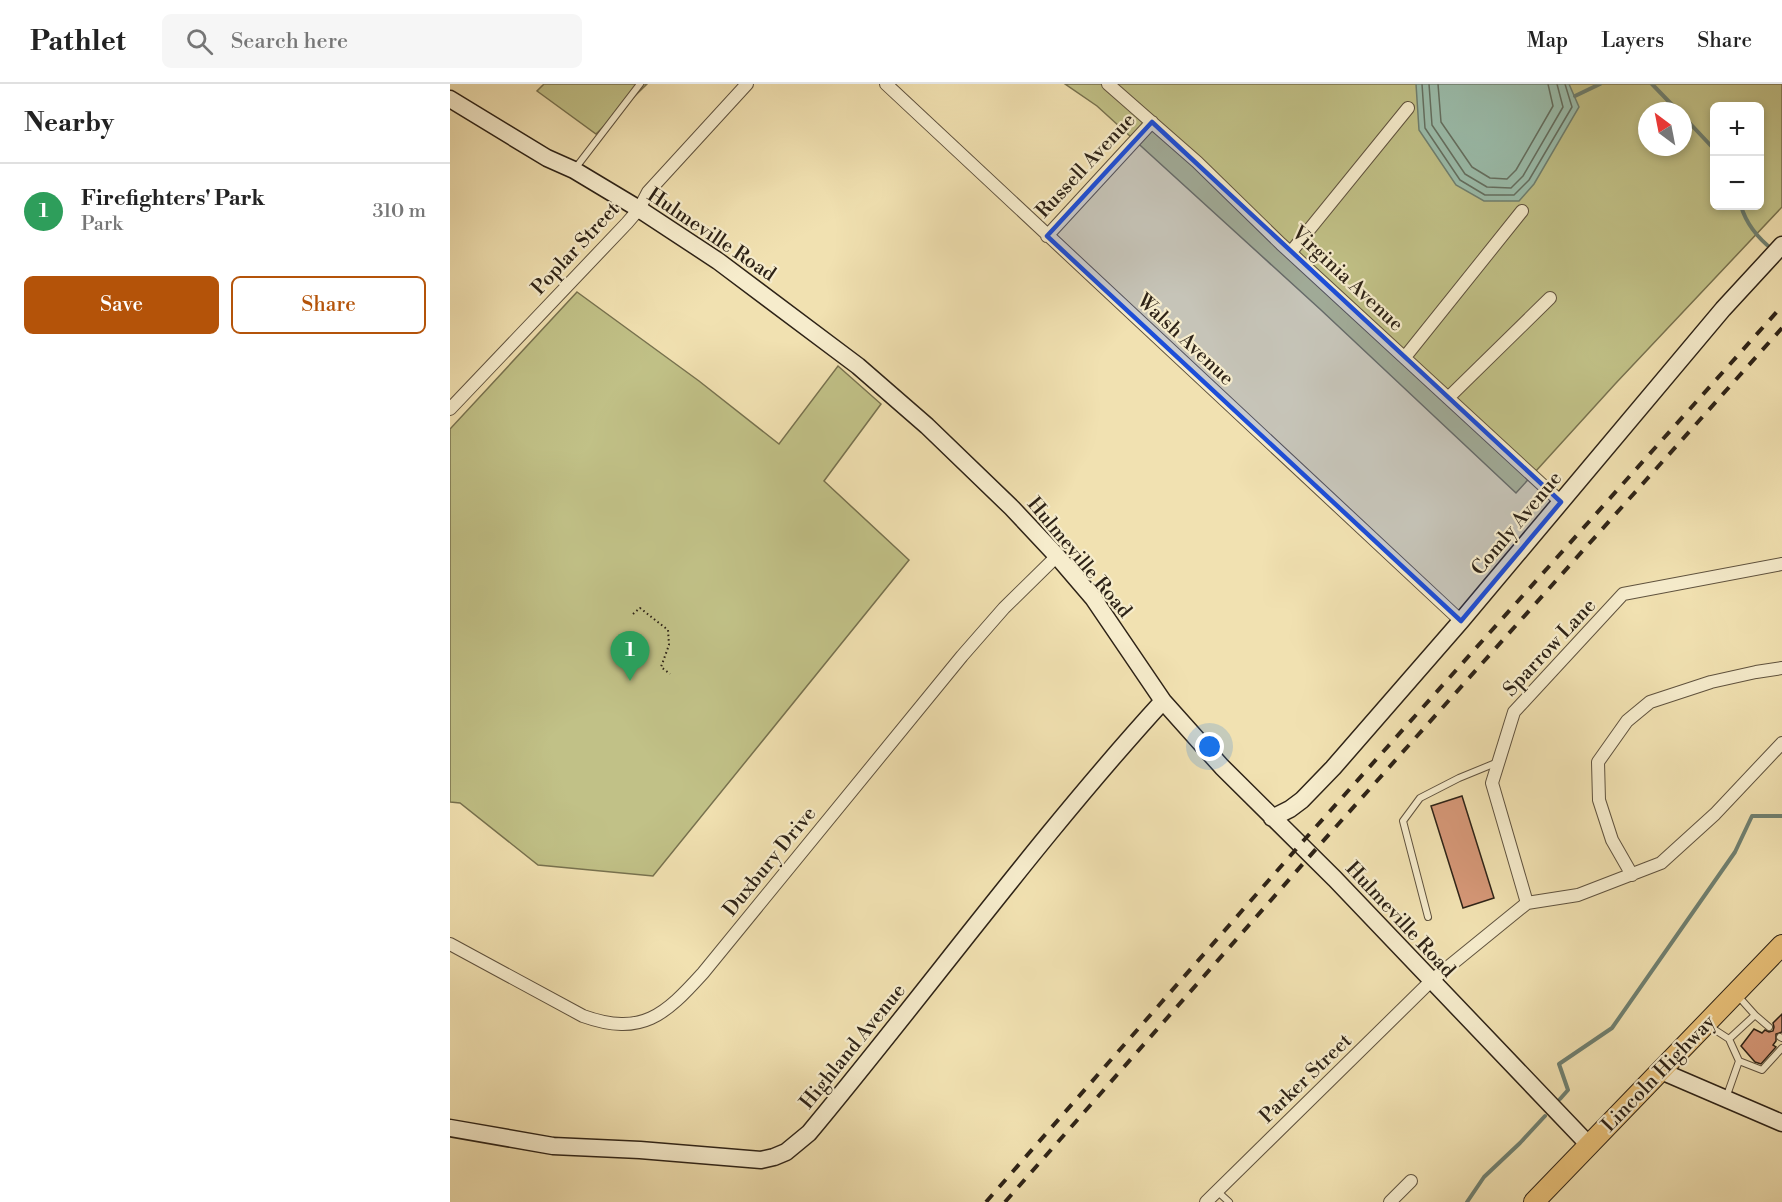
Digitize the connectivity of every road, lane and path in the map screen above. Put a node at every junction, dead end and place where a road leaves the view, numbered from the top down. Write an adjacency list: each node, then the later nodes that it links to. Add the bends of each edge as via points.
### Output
1 (640, 84): 8 (lane)
2 (747, 84): 9 (street, Poplar Street, via 648,192)
3 (886, 84): 11 (street, Walsh Avenue)
4 (1108, 84): 7 (street, Virginia Avenue)
5 (450, 99): 8 (street, Hulmeville Road)
6 (1408, 108): 13 (street)
7 (1152, 122): 11 (street, Russell Avenue); 13 (street, Virginia Avenue)
8 (574, 171): 9 (street, Hulmeville Road)
9 (639, 209): 17 (street, Poplar Street); 19 (street, Hulmeville Road, via 718,261 858,366 927,426)
10 (1522, 211): 15 (street)
11 (1047, 236): 22 (street, Walsh Avenue)
12 (1778, 249): 18 (street, Comly Avenue, via 1686,351)
13 (1291, 252): 15 (street, Virginia Avenue)
14 (1550, 298): 16 (street)
15 (1405, 357): 16 (street, Virginia Avenue)
16 (1448, 398): 18 (street, Virginia Avenue)
17 (450, 409)
18 (1561, 502): 22 (street, Comly Avenue)
19 (1057, 556): 25 (street, Hulmeville Road, via 1093,598); 32 (street, Duxbury Drive, via 962,656 675,1004 642,1021 596,1021)
20 (1782, 564): 27 (street, Sparrow Lane, via 1623,594 1514,712)
21 (633, 614): 24 (path, via 640,608 668,630 669,645 661,667)
22 (1461, 621): 28 (street, Comly Avenue, via 1310,792)
23 (1782, 668): 29 (street, via 1711,682 1650,702 1627,721 1598,762 1599,800 1612,840)
24 (669, 674)
25 (1163, 701): 28 (street, Hulmeville Road); 45 (street, Highland Avenue, via 1065,814 817,1124 786,1152 761,1160 553,1146)
26 (1782, 742): 29 (street, via 1661,863)
27 (1499, 761): 30 (street, Sparrow Lane, via 1492,783); 31 (lane, via 1420,798 1403,821)
28 (1272, 818): 34 (street, Hulmeville Road)
29 (1632, 875): 30 (street, via 1578,895)
30 (1527, 903): 34 (street)
31 (1428, 917)
32 (450, 944)
33 (1782, 945): 35 (main road, Lincoln Highway)
34 (1431, 981): 46 (street, Hulmeville Road); 48 (street, Parker Street)
35 (1736, 993): 36 (lane); 37 (main road, Lincoln Highway)
36 (1755, 1015): 38 (lane); 39 (lane)
37 (1706, 1024): 39 (lane); 42 (main road, Lincoln Highway)
38 (1769, 1027)
39 (1729, 1039): 41 (lane)
40 (1782, 1048): 41 (lane, via 1762,1070)
41 (1739, 1061): 43 (lane)
42 (1661, 1071): 43 (street); 46 (main road, Lincoln Highway)
43 (1726, 1099): 44 (street)
44 (1782, 1123)
45 (450, 1128)
46 (1588, 1145): 52 (main road, Lincoln Highway)
47 (1411, 1181): 51 (street)
48 (1217, 1191): 49 (street, Parker Street); 50 (lane)
49 (1206, 1202)
50 (1229, 1202)
51 (1390, 1202)
52 (1534, 1202)

